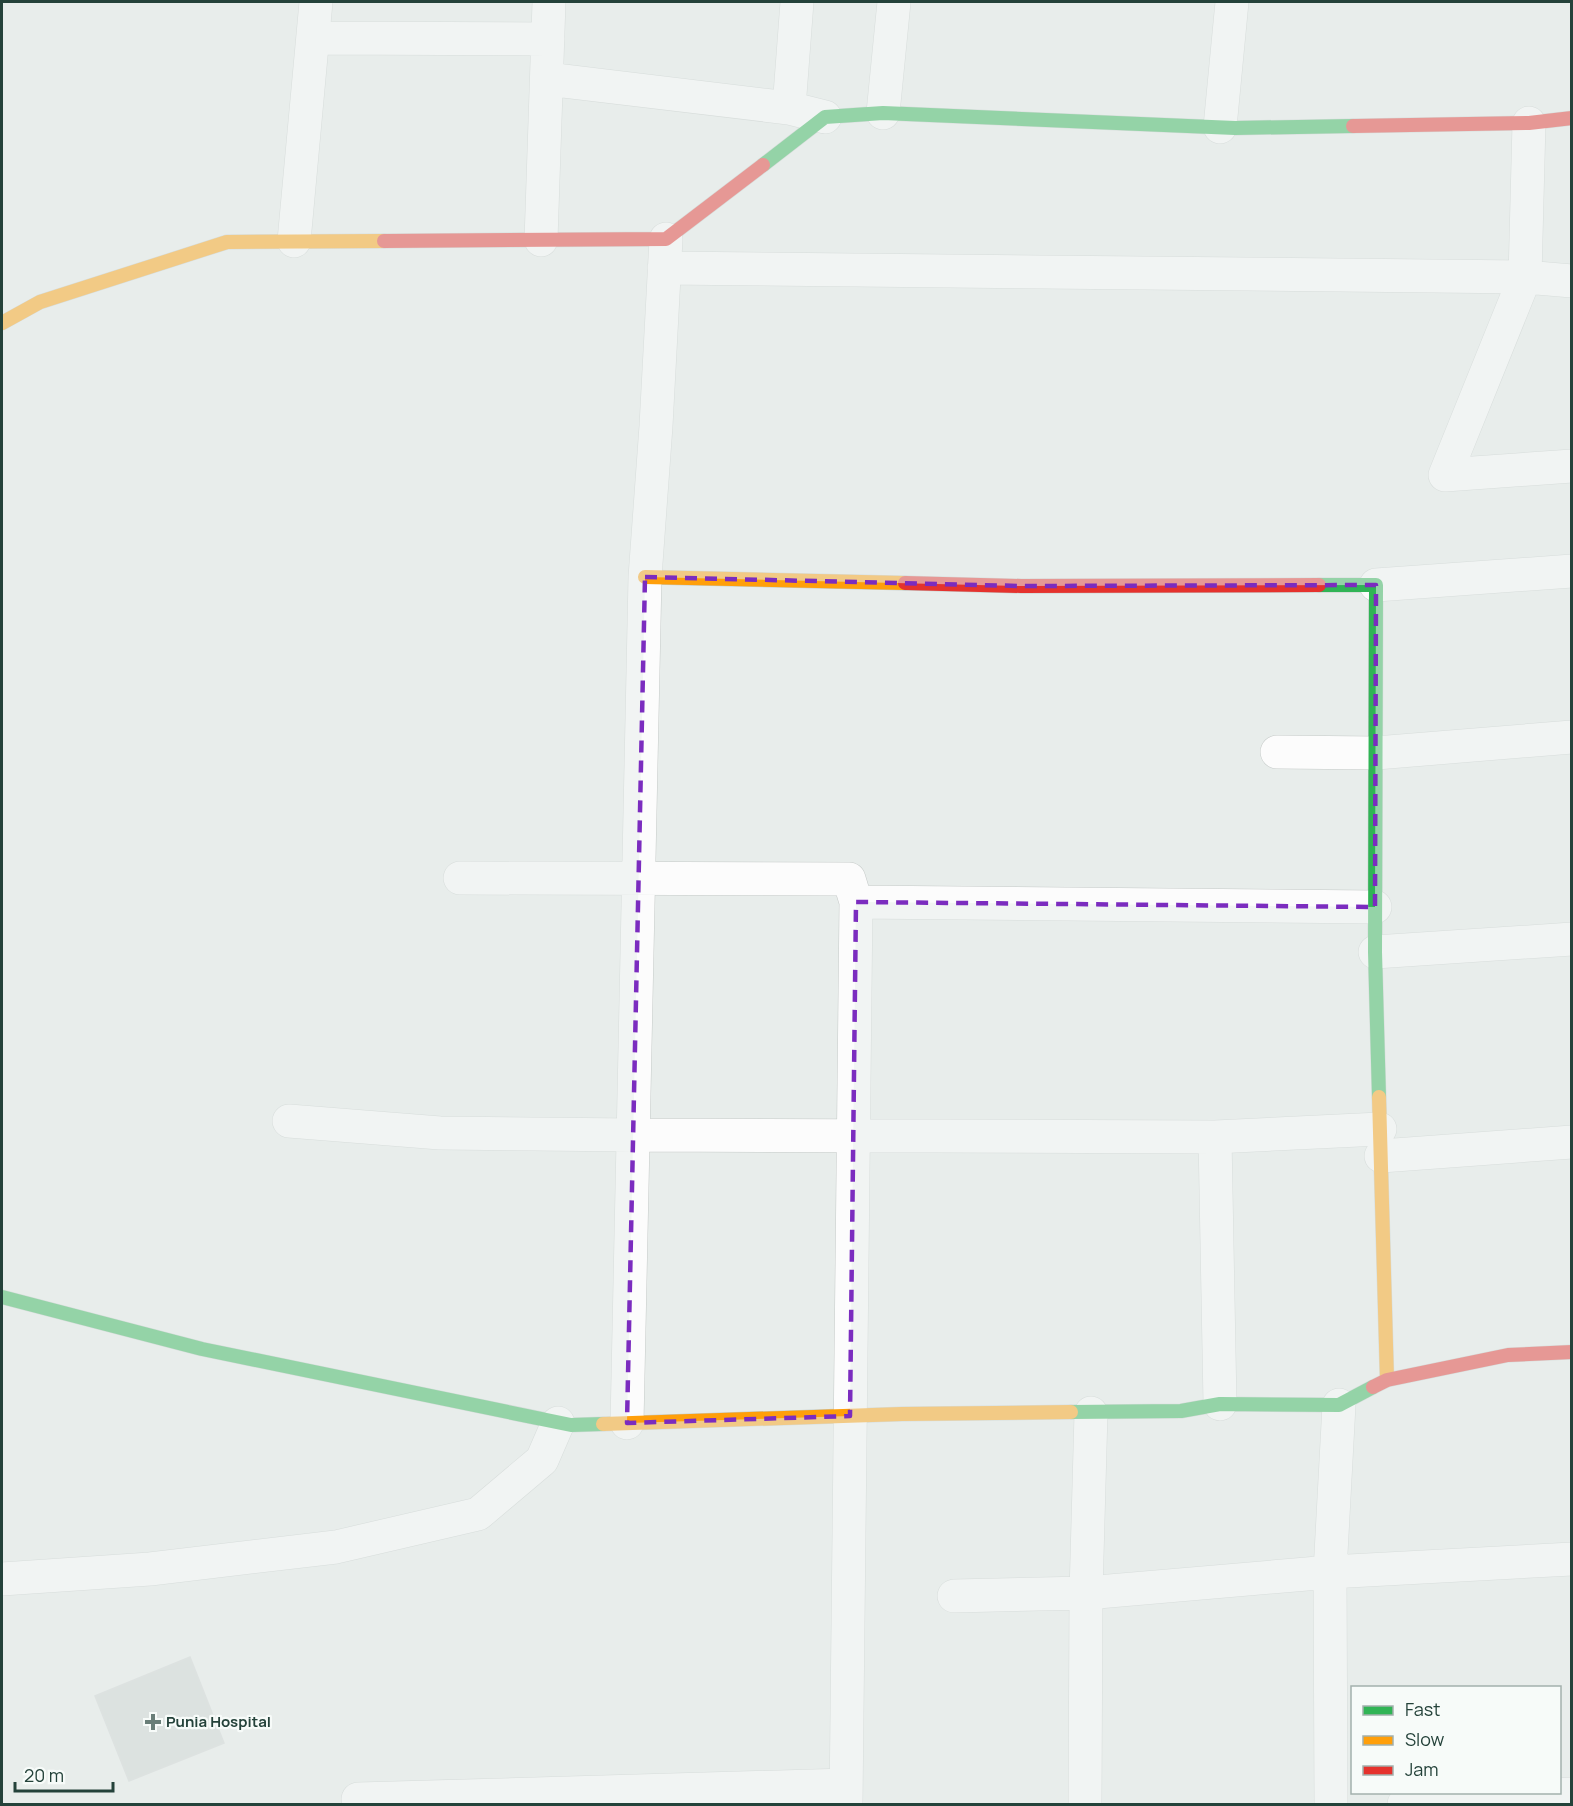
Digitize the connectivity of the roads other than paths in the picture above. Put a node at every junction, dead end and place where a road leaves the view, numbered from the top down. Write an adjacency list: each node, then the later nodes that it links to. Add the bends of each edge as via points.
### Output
1 (316, 2): 6 (street)
2 (549, 2): 7 (street)
3 (798, 2): 9 (street)
4 (894, 2): 10 (street)
5 (1232, 2): 14 (street)
6 (313, 38): 7 (street); 16 (street)
7 (548, 39): 8 (street)
8 (547, 79): 9 (street); 15 (street)
9 (789, 108): 11 (street)
10 (883, 112): 11 (street); 14 (street)
11 (825, 117): 17 (street)
12 (1572, 118): 13 (street)
13 (1529, 123): 14 (street); 18 (street)
14 (1220, 127)
15 (541, 240): 16 (street); 17 (street)
16 (294, 241): 20 (street, via 227,242 40,302)
17 (665, 254): 18 (street); 23 (street)
18 (1525, 277): 19 (street); 21 (street, via 1445,475)
19 (1572, 281)
20 (2, 323)
21 (1572, 466)
22 (1572, 571): 24 (street)
23 (645, 577): 24 (street, via 1021,586); 29 (street)
24 (1376, 585): 27 (street)
25 (1572, 737): 27 (street)
26 (1277, 752): 27 (street)
27 (1376, 753): 31 (street)
28 (460, 878): 29 (street)
29 (640, 879): 30 (street, via 849,879); 35 (street)
30 (856, 902): 31 (street); 36 (street)
31 (1375, 907): 33 (street)
32 (1572, 939): 33 (street)
33 (1375, 952): 39 (street)
34 (289, 1121): 35 (street, via 440,1133)
35 (634, 1136): 36 (street); 48 (street)
36 (854, 1136): 37 (street); 46 (street)
37 (1215, 1137): 39 (street); 43 (street)
38 (1572, 1142): 39 (street)
39 (1380, 1143): 42 (street)
40 (2, 1297): 47 (street, via 202,1349)
41 (1572, 1352): 42 (street, via 1508,1355)
42 (1387, 1380): 44 (street)
43 (1220, 1404): 44 (street); 45 (street, via 1181,1411)
44 (1339, 1405): 50 (street)
45 (1091, 1413): 46 (street); 52 (street)
46 (850, 1416): 48 (street); 55 (street)
47 (558, 1423): 48 (street); 51 (street, via 542,1460 478,1514 336,1547 150,1569)
48 (627, 1423)
49 (1572, 1559): 50 (street)
50 (1330, 1572): 52 (street); 58 (street)
51 (2, 1580)
52 (1086, 1593): 53 (street); 57 (street)
53 (954, 1596)
54 (1572, 1794): 59 (street)
55 (846, 1795): 56 (street)
56 (358, 1799)
57 (1085, 1804)
58 (1331, 1804)
59 (1404, 1804)

